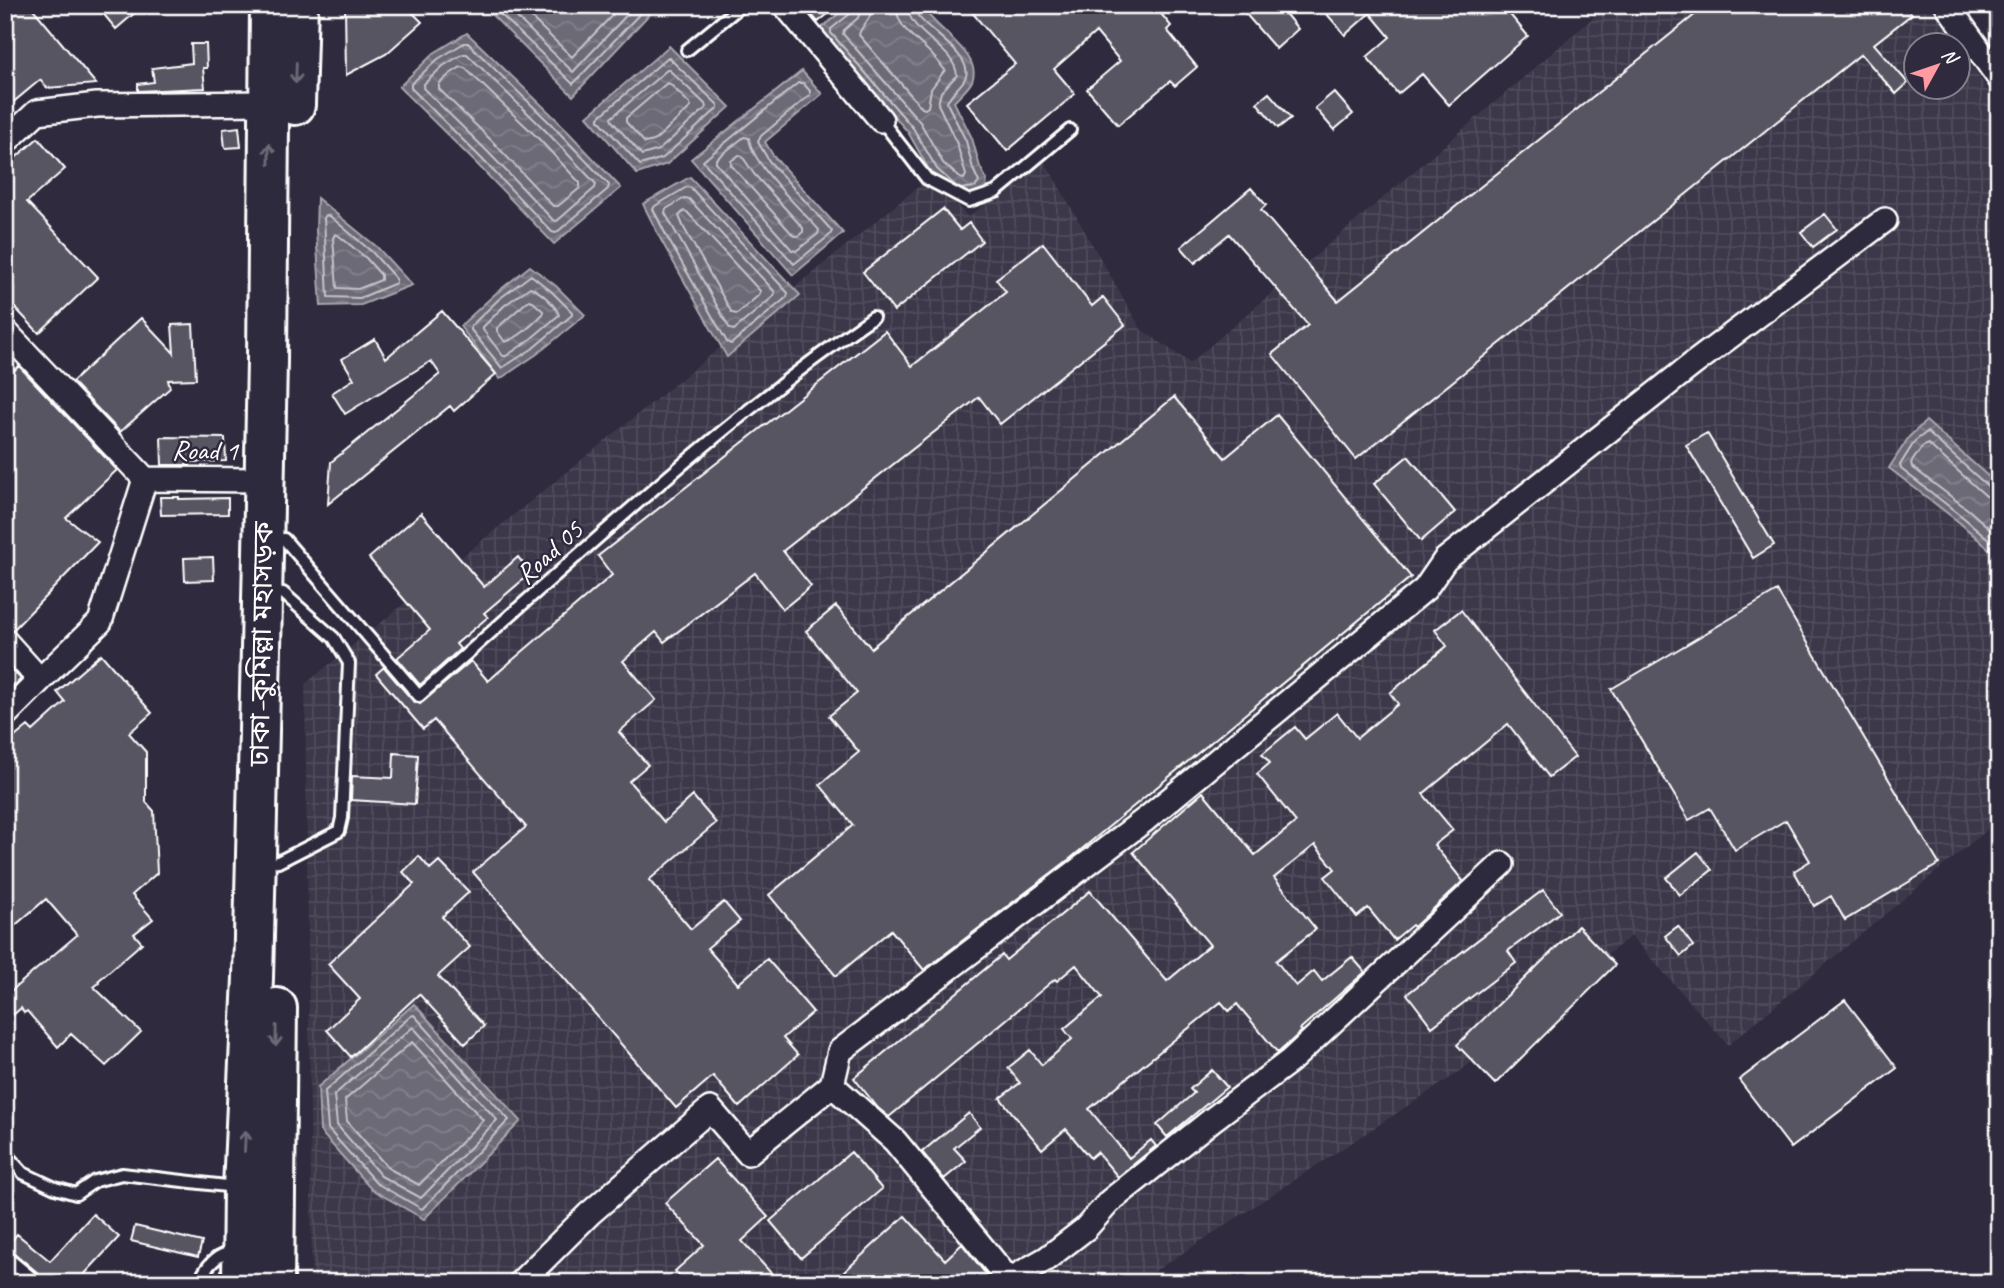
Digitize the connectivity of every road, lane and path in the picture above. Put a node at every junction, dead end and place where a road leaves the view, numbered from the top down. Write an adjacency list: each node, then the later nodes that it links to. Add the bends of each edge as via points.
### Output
1 (270, 5): 8 (highway, ঢাকা–কুমিল্লা মহাসড়ক)
2 (298, 5): 15 (highway, ঢাকা–কুমিল্লা মহাসড়ক, one-way to 15)
3 (741, 5): 6 (lane)
4 (785, 5): 9 (street)
5 (1947, 5): 7 (street)
6 (687, 50)
7 (1999, 78)
8 (270, 103): 11 (street, via 97,105 37,112); 15 (highway, ঢাকা–কুমিল্লা মহাসড়ক, one-way to 8)
9 (881, 120): 10 (lane, via 928,179 969,201 996,192)
10 (1070, 130)
11 (5, 142)
12 (1885, 220): 25 (street, via 1693,364 1446,560 1425,589 1146,818 840,1051)
13 (873, 317): 18 (lane, Road 05, via 678,467 419,696)
14 (5, 331): 16 (street)
15 (278, 364): 17 (highway, ঢাকা–কুমিল্লা মহাসড়ক); 18 (highway, ঢাকা–কুমিল্লা মহাসড়ক)
16 (145, 479): 17 (street, Road 1); 21 (street, via 100,622)
17 (264, 480): 27 (highway, ঢাকা–কুমিল্লা মহাসড়ক, one-way to 17, via 253,978)
18 (284, 539): 19 (highway, ঢাকা–কুমিল্লা মহাসড়ক)
19 (283, 593): 23 (highway, ঢাকা–কুমিল্লা মহাসড়ক); 23 (lane, via 334,638 349,663 339,831)
20 (5, 641): 21 (street)
21 (40, 680): 22 (street)
22 (5, 715)
23 (278, 862): 29 (highway, ঢাকা–কুমিল্লা মহাসড়ক, one-way to 29)
24 (1502, 864): 30 (street, via 1290,1061 1110,1201 1046,1259)
25 (832, 1085): 30 (street, via 895,1141); 33 (street, via 748,1153 710,1109 589,1214)
26 (5, 1153): 27 (lane, via 23,1173 76,1194 95,1181 122,1174)
27 (243, 1188): 29 (highway, ঢাকা–কুমিল্লা মহাসড়ক)
28 (5, 1264): 31 (street)
29 (264, 1275): 32 (lane, via 228,1252 212,1261)
30 (1008, 1281)
31 (28, 1283)
32 (199, 1283)
33 (520, 1283)

